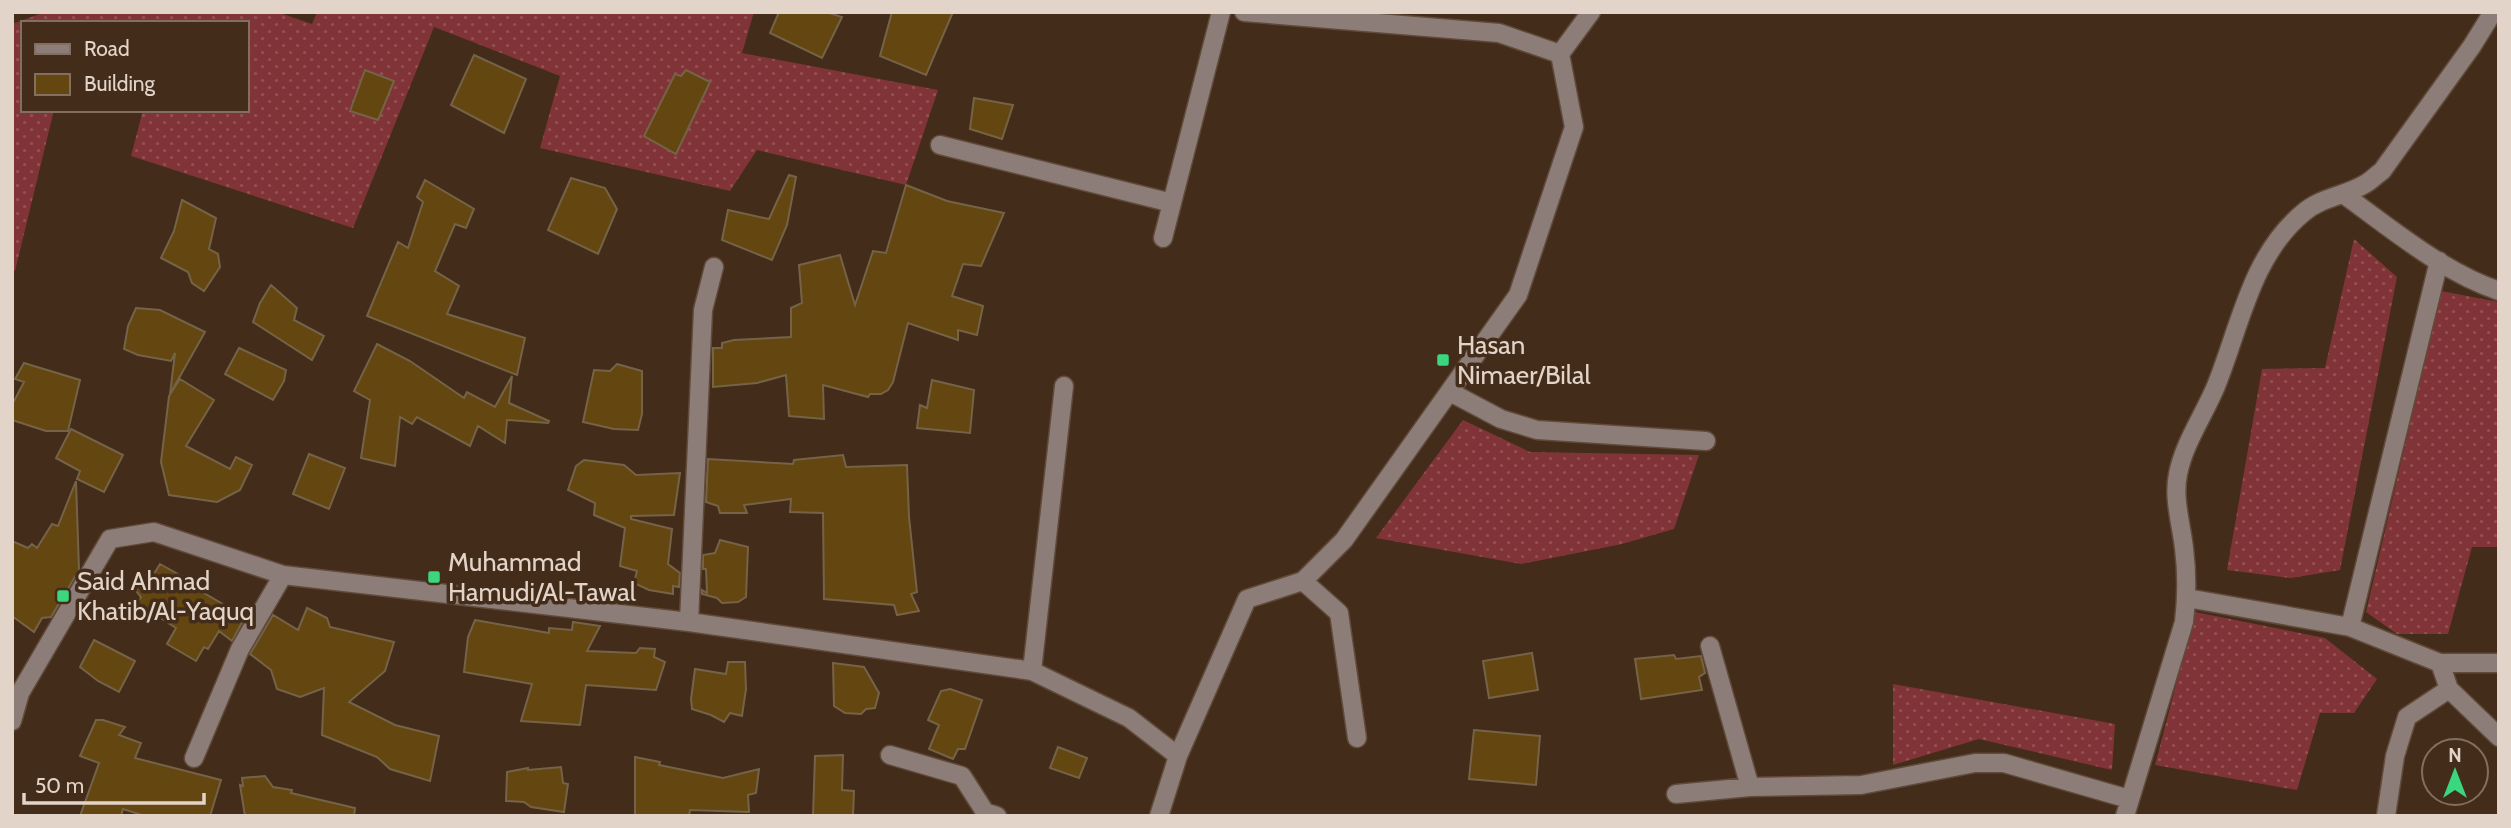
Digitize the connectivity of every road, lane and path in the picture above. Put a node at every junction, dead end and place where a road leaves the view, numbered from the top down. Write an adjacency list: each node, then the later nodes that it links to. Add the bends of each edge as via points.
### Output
1 (1221, 12): 8 (street)
2 (1244, 12): 5 (street, via 1499,33)
3 (1591, 12): 5 (street)
4 (2493, 12): 7 (street, via 2382,171)
5 (1560, 54): 14 (street, via 1574,127 1518,295)
6 (940, 145): 8 (street)
7 (2343, 194): 10 (street); 18 (street, via 2302,213 2266,259 2249,290 2216,387 2188,444 2178,474 2177,501)
8 (1172, 203): 9 (street)
9 (1163, 238)
10 (2439, 261): 12 (street, via 2474,283); 20 (street)
11 (714, 267): 19 (street, via 703,310)
12 (2499, 291)
13 (1064, 386): 24 (street)
14 (1450, 392): 15 (street, via 1501,419 1537,430); 17 (street, via 1344,540)
15 (1706, 441)
16 (283, 575): 19 (street); 26 (street, via 153,532 110,539 20,693); 31 (street, via 240,649)
17 (1303, 582): 28 (street, via 1339,613); 30 (street, via 1247,598)
18 (2187, 598): 20 (street); 34 (street, via 2184,622)
19 (689, 622): 24 (street)
20 (2350, 627): 22 (street)
21 (1710, 646): 32 (street)
22 (2440, 663): 23 (street); 25 (street)
23 (2499, 663)
24 (1032, 671): 30 (street, via 1129,718)
25 (2449, 689): 27 (street); 37 (street, via 2407,717 2395,756)
26 (12, 722)
27 (2499, 737)
28 (1357, 738)
29 (890, 755): 35 (street, via 962,776 985,812)
30 (1178, 756): 36 (street)
31 (194, 758)
32 (1750, 787): 33 (street); 34 (street, via 1861,785 1975,763 2004,763)
33 (1676, 794)
34 (2127, 807)
35 (997, 816)
36 (1159, 816)
37 (2386, 816)

